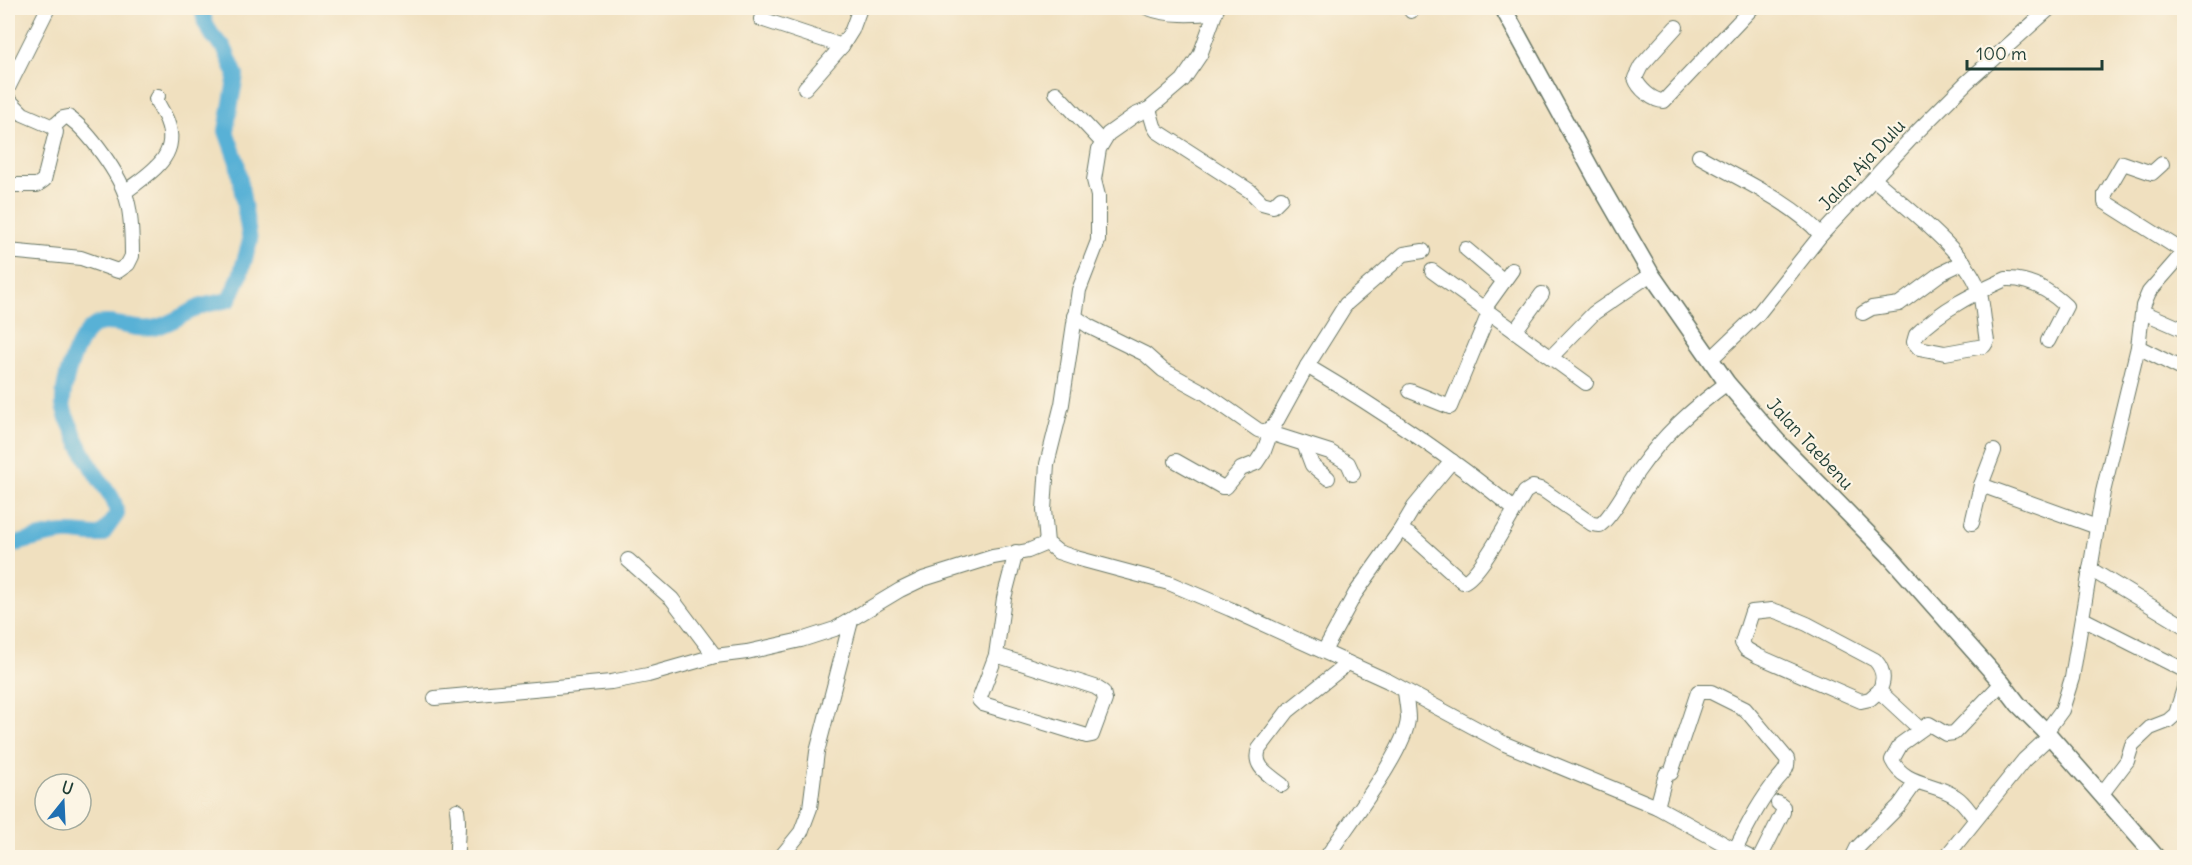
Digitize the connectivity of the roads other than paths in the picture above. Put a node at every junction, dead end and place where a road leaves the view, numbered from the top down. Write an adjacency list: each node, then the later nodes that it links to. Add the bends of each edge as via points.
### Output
1 (48, 8): 11 (street)
2 (860, 8): 10 (street)
3 (1148, 8): 7 (street, via 1196,15)
4 (1503, 8): 32 (main road, Jalan Taebenu)
5 (1752, 8): 9 (street, via 1664,101 1659,101 1635,78)
6 (2050, 8): 21 (street, Jalan Aja Dulu, via 1967,82)
7 (1216, 10): 16 (street, via 1197,62 1176,88)
8 (761, 19): 10 (street)
9 (1676, 27)
10 (842, 46): 12 (street)
11 (8, 88)
12 (805, 88)
13 (1056, 93): 18 (street)
14 (158, 96): 23 (street, via 168,123 168,155)
15 (8, 99): 17 (street, via 23,114)
16 (1149, 110): 18 (street, via 1135,115); 24 (street, via 1157,131 1250,191 1262,203 1273,206)
17 (52, 127): 22 (street, via 56,132 45,180 37,185); 23 (street, via 63,118 73,120 106,159)
18 (1102, 142): 38 (street, via 1094,180 1098,241 1079,290)
19 (1699, 156): 25 (street, via 1782,203)
20 (2162, 164): 29 (street, via 2152,173 2123,163 2104,199)
21 (1874, 179): 25 (street, Jalan Aja Dulu); 30 (street)
22 (8, 185)
23 (125, 192): 28 (street, via 132,256 118,271 81,258)
24 (1281, 198)
25 (1821, 235): 44 (street, Jalan Aja Dulu, via 1758,314)
26 (1466, 249): 35 (street, via 1508,276)
27 (1423, 250): 45 (street, via 1404,254 1354,296)
28 (8, 251)
29 (2184, 252): 36 (street, via 2149,292)
30 (1964, 262): 33 (street); 37 (street, via 1941,273 1899,304)
31 (1432, 271): 35 (street)
32 (1651, 274): 43 (street, via 1594,313); 44 (main road, Jalan Taebenu)
33 (1980, 291): 33 (street, via 1987,340 1984,346 1945,353 1916,345 1914,338 1920,330 1960,300); 41 (street, via 2006,279 2020,279 2055,296 2066,306)
34 (1542, 294): 40 (street)
35 (1486, 311): 40 (street); 49 (street, via 1450,407)
36 (2143, 312): 39 (street); 42 (street)
37 (1863, 313)
38 (1074, 316): 50 (street, via 1145,354 1163,370 1258,430); 62 (street, via 1062,404 1047,464)
39 (2184, 330)
40 (1515, 331): 43 (street)
41 (2048, 341)
42 (2138, 347): 46 (street); 60 (street)
43 (1551, 357): 48 (street)
44 (1711, 359): 47 (main road, Jalan Taebenu)
45 (1307, 366): 50 (street); 54 (street)
46 (2184, 370)
47 (1727, 382): 58 (street, via 1674,426 1600,525 1592,524 1536,487 1528,489); 74 (main road, Jalan Taebenu, via 1778,442 1888,554)
48 (1586, 383)
49 (1410, 391)
50 (1271, 431): 51 (street); 53 (street, via 1256,463 1241,470 1226,487)
51 (1304, 444): 55 (street, via 1341,458); 56 (street, via 1312,465)
52 (1994, 451): 57 (street)
53 (1176, 461)
54 (1452, 461): 58 (street); 61 (street)
55 (1353, 474)
56 (1328, 478)
57 (1981, 485): 59 (street); 60 (street)
58 (1514, 509): 61 (street, via 1484,561 1472,578 1463,582 1413,537)
59 (1972, 523)
60 (2097, 527): 65 (street)
61 (1399, 532): 69 (street, via 1355,594)
62 (1047, 543): 63 (street); 69 (street, via 1076,558 1169,583)
63 (1016, 552): 67 (street, via 910,584); 70 (street, via 1004,598)
64 (628, 560): 71 (street, via 672,599)
65 (2090, 569): 66 (street); 68 (street)
66 (2083, 619): 73 (street); 80 (street, via 2068,692)
67 (851, 621): 71 (street, via 801,640); 90 (street, via 817,752 810,808 801,832)
68 (2184, 626)
69 (1324, 651): 72 (street)
70 (996, 655): 70 (street, via 980,703 1092,735 1105,700 1103,692)
71 (715, 656): 78 (street, via 611,682)
72 (1347, 663): 77 (street); 82 (street, via 1288,711 1259,749 1258,765)
73 (2184, 670)
74 (2002, 684): 79 (street, via 1954,733 1946,734 1929,724); 80 (main road, Jalan Taebenu)
75 (2184, 688): 83 (street, via 2176,714 2132,745 2127,761)
76 (1879, 691): 76 (street, via 1883,678 1875,660 1781,613 1752,612 1743,644 1752,652 1861,701); 79 (street)
77 (1405, 692): 85 (street, via 1505,744); 91 (street, via 1408,718 1394,755)
78 (435, 698)
79 (1920, 729): 81 (street, via 1901,744 1892,760 1901,773)
80 (2047, 735): 83 (main road, Jalan Taebenu); 87 (street)
81 (1916, 782): 87 (street, via 1955,796); 94 (street)
82 (1282, 785)
83 (2101, 795): 96 (main road, Jalan Taebenu)
84 (1778, 803): 93 (street, via 1783,812)
85 (1657, 807): 88 (street); 88 (street, via 1698,692 1711,692 1745,709 1788,763 1765,794)
86 (457, 810): 89 (street)
87 (1976, 818): 95 (street)
88 (1735, 850): 92 (street)
89 (457, 858)
90 (780, 858)
91 (1326, 858)
92 (1751, 858)
93 (1760, 858)
94 (1852, 858)
95 (1945, 858)
96 (2157, 858)

